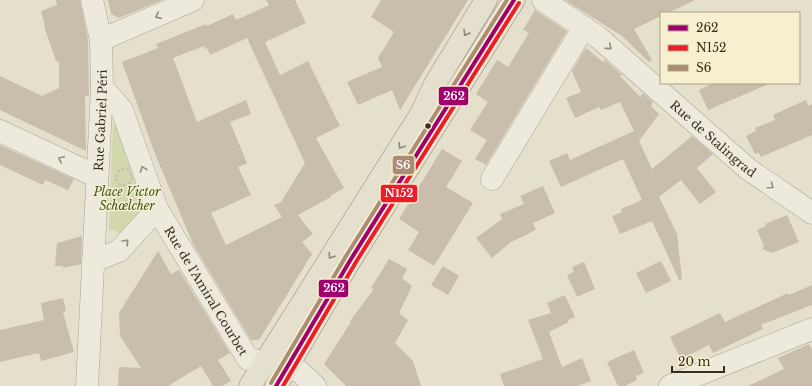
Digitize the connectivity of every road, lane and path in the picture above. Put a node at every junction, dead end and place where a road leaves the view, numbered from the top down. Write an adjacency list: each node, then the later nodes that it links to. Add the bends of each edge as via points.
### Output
1 (92, 0): 7 (street, Rue Gabriel Péri)
2 (193, 0): 7 (street, one-way to 7)
3 (486, 0): 16 (main road, one-way to 16, via 435,84 422,112)
4 (514, 0): 17 (main road, via 351,259)
5 (544, 0): 6 (street, Rue de Stalingrad)
6 (584, 27): 11 (street); 13 (street, Rue de Stalingrad, one-way to 13, via 748,169)
7 (101, 40): 8 (street, Rue Gabriel Péri)
8 (102, 88): 10 (street, Rue Gabriel Péri); 12 (street, Rue de l'Amiral Courbet, one-way to 8, via 122,110)
9 (0, 131): 10 (street, one-way to 9)
10 (96, 176): 14 (street, Rue Gabriel Péri)
11 (492, 179)
12 (157, 209): 14 (street, one-way to 12, via 118,251); 16 (street, Rue de l'Amiral Courbet, via 248,359)
13 (812, 213)
14 (93, 261): 18 (street, Rue Gabriel Péri)
15 (812, 329): 22 (street)
16 (264, 364): 17 (street, Rue de l'Amiral Courbet); 19 (main road)
17 (287, 367): 20 (main road); 21 (street, via 300,372)
18 (87, 386)
19 (250, 386)
20 (276, 386)
21 (315, 386)
22 (670, 386)

